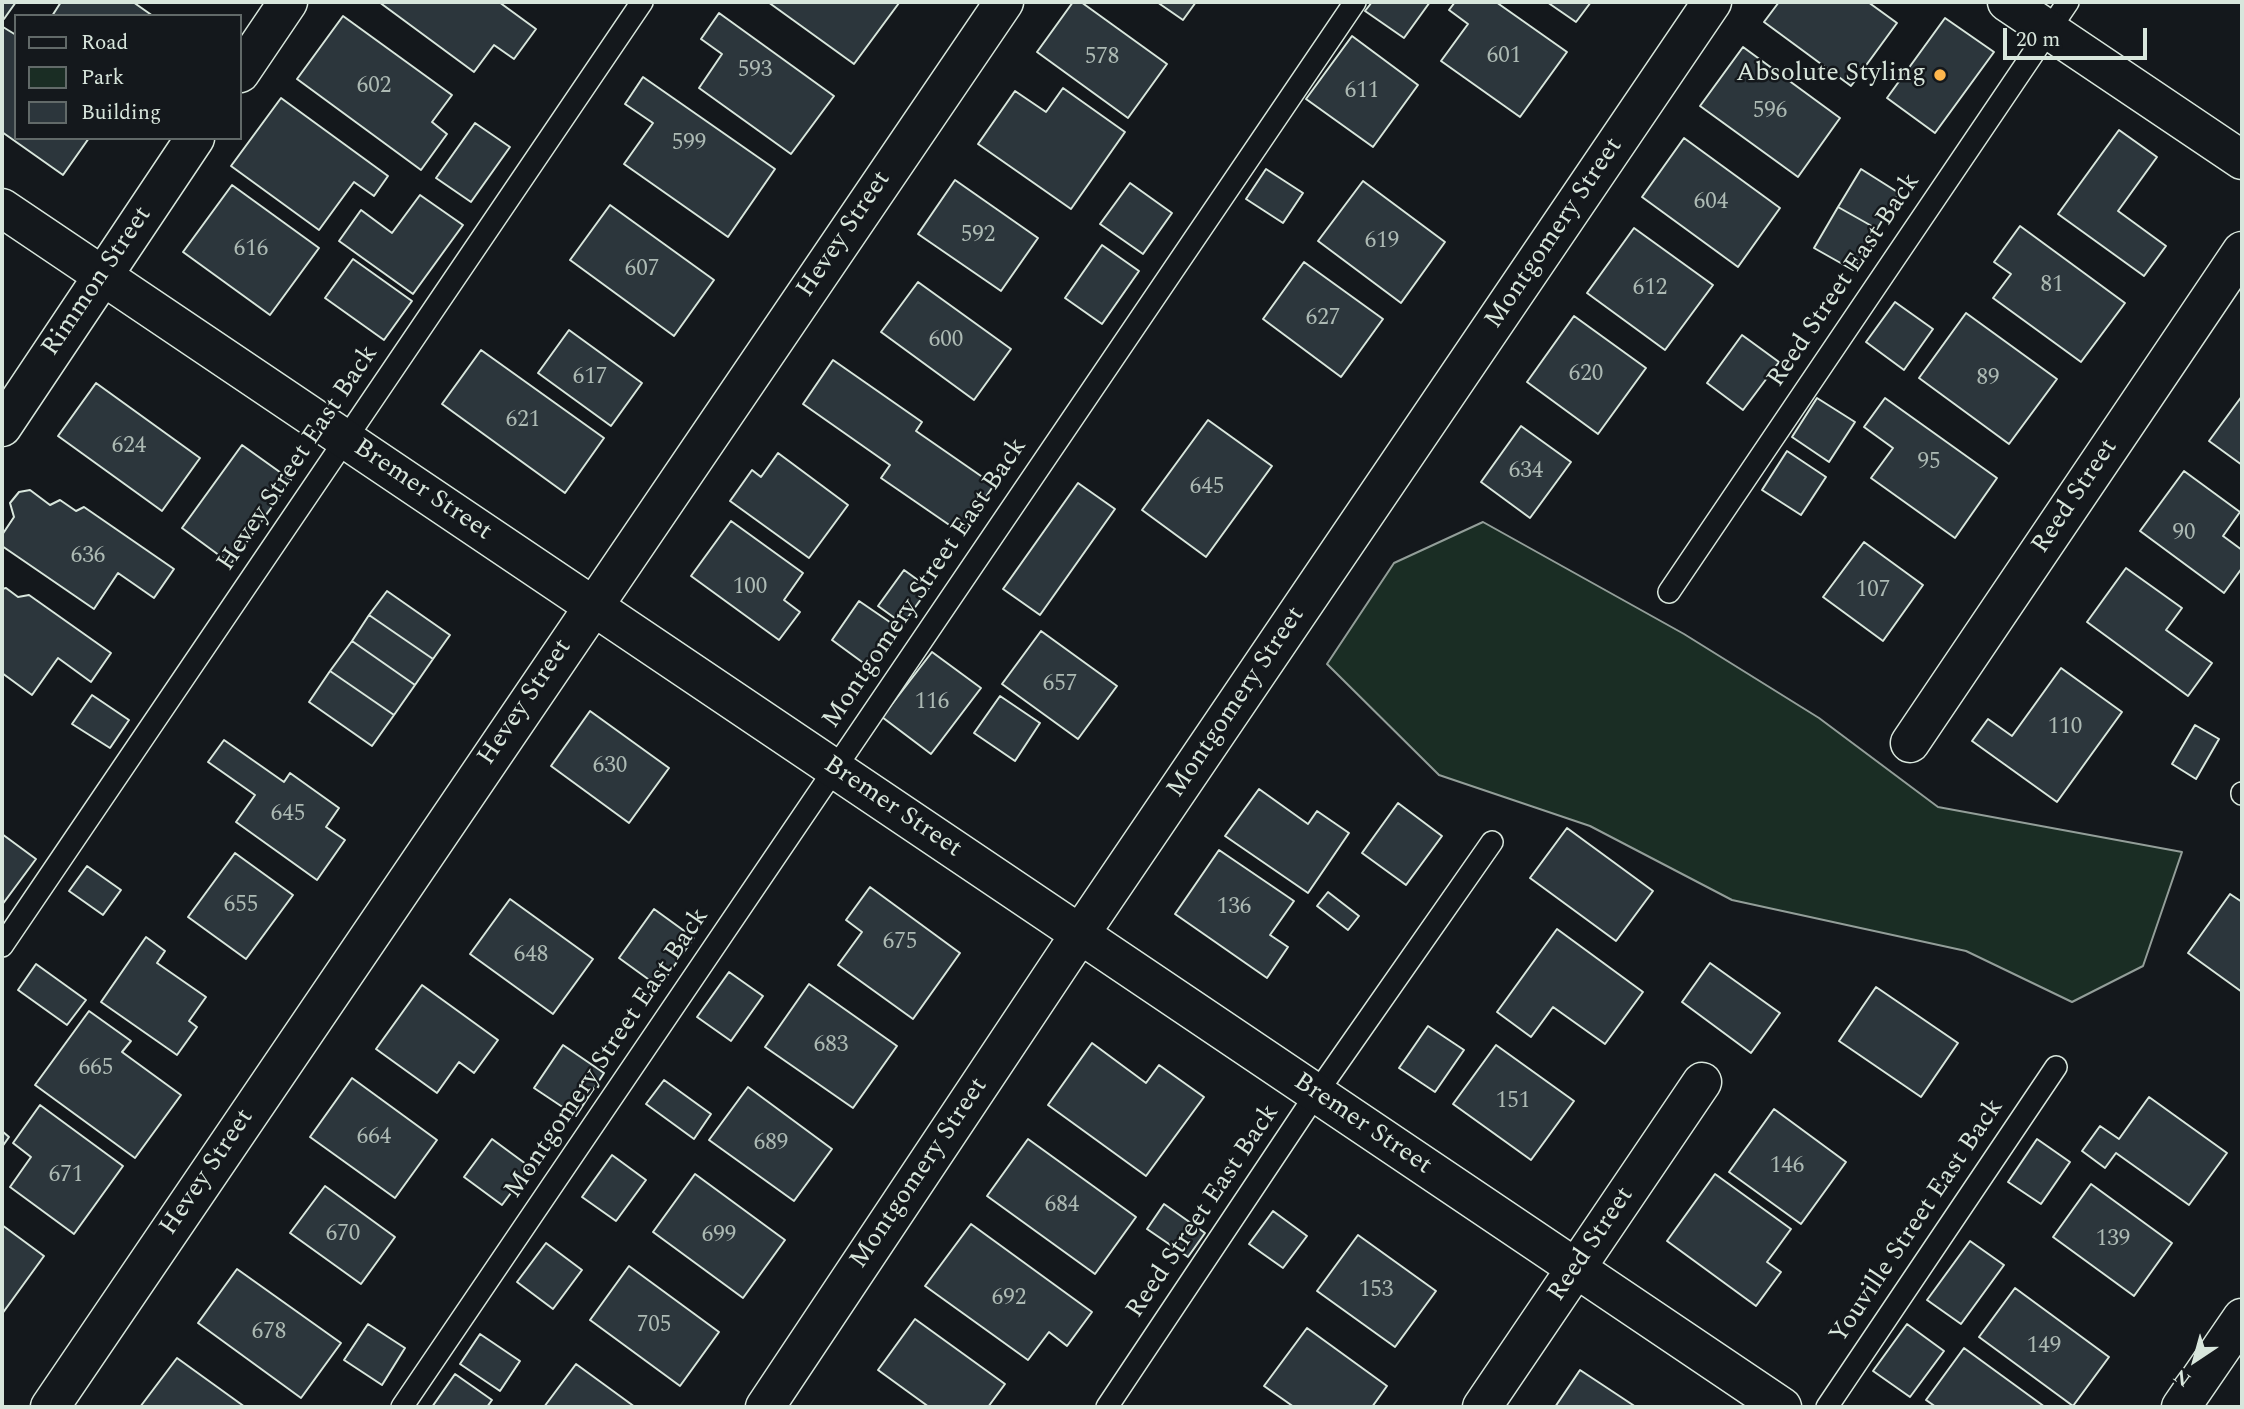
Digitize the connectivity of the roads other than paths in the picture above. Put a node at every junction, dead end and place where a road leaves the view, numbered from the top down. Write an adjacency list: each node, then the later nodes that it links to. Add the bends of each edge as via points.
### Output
1 (288, 2): 8 (street)
2 (642, 2): 15 (lane, Hevey Street East Back)
3 (1004, 2): 17 (street, Hevey Street)
4 (1355, 2): 19 (lane, Montgomery Street East Back)
5 (1712, 2): 21 (street, Montgomery Street)
6 (2007, 2): 7 (street)
7 (2058, 16): 10 (street); 16 (lane, Reed Street East Back)
8 (242, 70)
9 (194, 140): 13 (street, Rimmon Street)
10 (2242, 160)
11 (2, 208): 13 (street, Bremer Street)
12 (2242, 251): 18 (street, Reed Street)
13 (102, 275): 14 (street, Rimmon Street); 15 (street, Bremer Street)
14 (2, 426)
15 (346, 440): 17 (street, Bremer Street); 22 (lane, Hevey Street East Back)
16 (1669, 592)
17 (592, 605): 19 (street, Bremer Street); 28 (street, Hevey Street)
18 (1910, 743)
19 (835, 769): 21 (street, Bremer Street); 29 (lane, Montgomery Street East Back)
20 (1492, 842): 25 (lane, Reed Street East Back)
21 (1080, 934): 25 (street, Bremer Street); 30 (street, Montgomery Street)
22 (2, 946)
23 (2056, 1067): 34 (lane, Youville Street East Back)
24 (1702, 1082): 26 (street, Reed Street)
25 (1316, 1094): 26 (street, Bremer Street); 31 (lane, Reed Street East Back)
26 (1576, 1269): 32 (street, Reed Street); 33 (street, Bremer Street)
27 (2242, 1318): 35 (street)
28 (50, 1407)
29 (402, 1407)
30 (765, 1407)
31 (1107, 1407)
32 (1482, 1407)
33 (1782, 1407)
34 (1827, 1407)
35 (2181, 1407)

